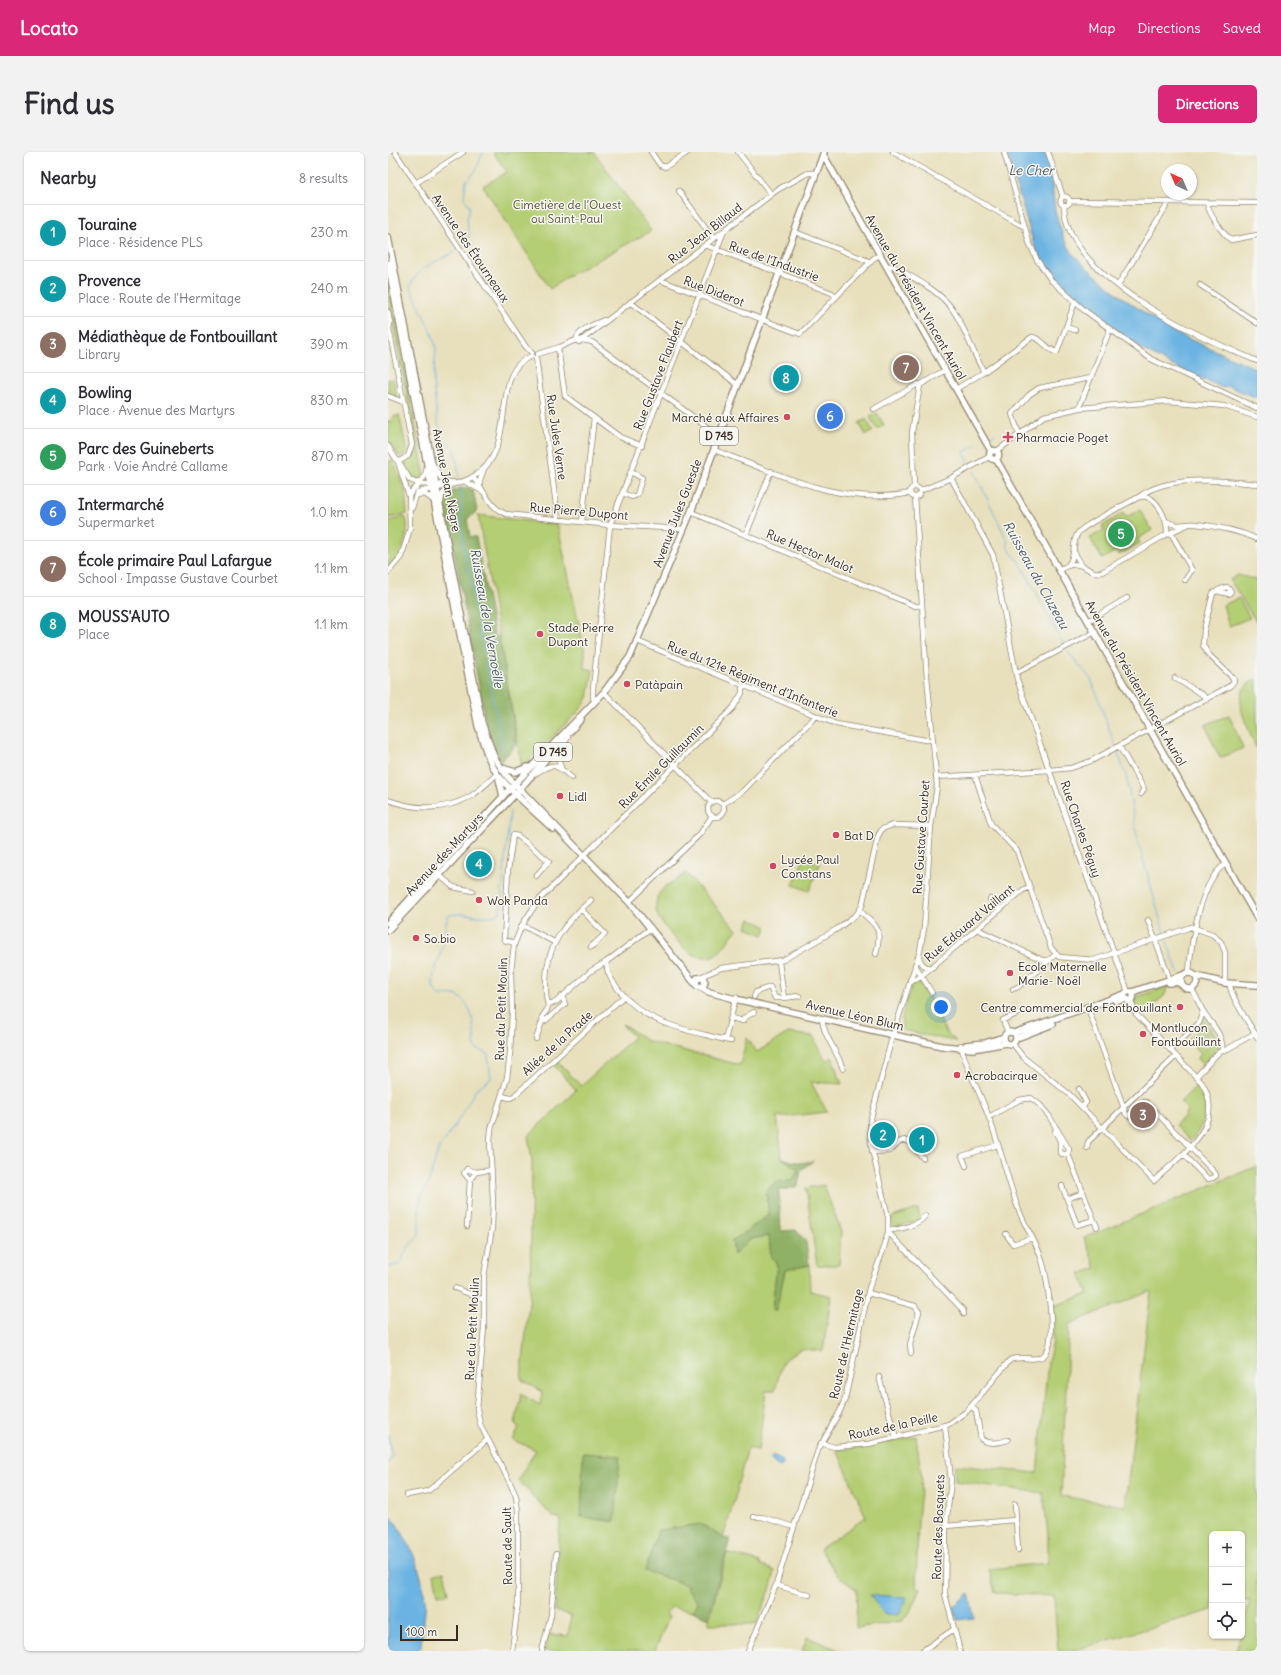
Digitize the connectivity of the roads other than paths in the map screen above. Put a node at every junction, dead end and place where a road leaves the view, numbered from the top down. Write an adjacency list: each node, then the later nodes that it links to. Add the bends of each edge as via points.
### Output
1 (395, 152): 11 (street, Avenue des Étourneaux)
2 (463, 152): 11 (street)
3 (651, 152): 4 (street, via 662,167 668,167)
4 (688, 152)
5 (738, 152): 13 (street)
6 (893, 152): 20 (street)
7 (1004, 152): 20 (street)
8 (1048, 152): 14 (street)
9 (823, 153): 10 (main road, Avenue Jules Guesde / D 745); 28 (main road, Avenue du Président Vincent Auriol)
10 (816, 172): 13 (street, Rue Jean Billaud, via 785,184); 22 (main road, Avenue Jules Guesde / D 745)
11 (416, 183): 54 (street, Avenue des Étourneaux, via 526,347)
12 (679, 191): 25 (street)
13 (771, 194): 21 (street, Rue Jean Billaud)
14 (1063, 197): 15 (street, via 1068,197); 19 (street, via 1061,201)
15 (1070, 201): 16 (street); 19 (street, via 1068,205)
16 (1169, 202): 17 (street); 34 (street)
17 (1207, 203): 18 (street); 23 (street, via 1231,240)
18 (1257, 203)
19 (1064, 205): 34 (street, via 1066,226 1073,240 1092,264)
20 (1025, 226): 39 (street, via 1033,252 1043,270)
21 (724, 231): 25 (street, Rue Jean Billaud); 27 (street, Rue Gustave Flaubert)
22 (794, 232): 29 (street); 32 (main road, Avenue Jules Guesde / D 745)
23 (1257, 235)
24 (388, 237): 77 (main road, Avenue Jean Nègre)
25 (714, 239): 26 (street, Rue Jean Billaud)
26 (705, 245): 27 (street, Rue de l'Industrie); 33 (street, Rue Jean Billaud)
27 (717, 251): 32 (street, Rue de l'Industrie); 36 (street, Rue Gustave Flaubert)
28 (880, 255): 29 (street); 31 (main road, Avenue du Président Vincent Auriol)
29 (871, 262): 37 (street)
30 (388, 263): 79 (main road, Avenue Jean Nègre)
31 (886, 266): 56 (main road, Avenue du Président Vincent Auriol); 57 (street, via 893,266 938,295 949,306 962,326)
32 (779, 273): 37 (street, Rue de l'Industrie, via 832,293); 43 (main road, Avenue Jules Guesde / D 745)
33 (660, 280): 36 (street, Rue Diderot); 38 (street, Rue Jean Billaud)
34 (1118, 285): 55 (street, via 1176,324)
35 (1200, 285): 44 (street)
36 (699, 296): 43 (street, Rue Diderot); 51 (street, Rue Gustave Flaubert)
37 (836, 297): 43 (street, Rue Diderot, via 800,334)
38 (630, 302): 42 (street, Rue Jean Billaud); 51 (street)
39 (1075, 302): 45 (street); 46 (street)
40 (388, 312): 64 (street)
41 (1257, 315): 44 (street)
42 (609, 318): 48 (street); 49 (street, via 586,329)
43 (762, 320): 59 (main road, Avenue Jules Guesde / D 745)
44 (1255, 322)
45 (1066, 327): 47 (street); 57 (street, via 1057,352 1032,337)
46 (1110, 329): 58 (street); 66 (street, via 1143,354 1165,366)
47 (1075, 330)
48 (589, 334): 49 (street); 50 (street)
49 (578, 341): 50 (street); 52 (street); 53 (street)
50 (592, 342): 53 (street)
51 (682, 342): 59 (street); 62 (street, Rue Gustave Flaubert)
52 (558, 348): 54 (street); 69 (street, via 565,396)
53 (600, 348): 62 (street)
54 (534, 355): 78 (street, via 519,362 510,377 500,443); 107 (street, Rue Jules Verne)
55 (1257, 362)
56 (945, 370): 60 (street); 61 (main road, Avenue du Président Vincent Auriol)
57 (984, 372): 61 (street)
58 (1090, 378): 65 (street); 70 (street, via 1034,391 1012,414)
59 (738, 385): 71 (main road, Avenue Jules Guesde / D 745)
60 (920, 385): 67 (street); 91 (street, via 912,432)
61 (956, 389): 75 (main road, Avenue du Président Vincent Auriol)
62 (662, 394): 71 (street); 73 (street, Rue Gustave Flaubert)
63 (388, 396): 64 (street)
64 (403, 402): 76 (street, via 412,448 408,456)
65 (1079, 408): 68 (street, via 1168,401 1224,406); 70 (street, via 1044,416)
66 (1257, 408)
67 (874, 409)
68 (1257, 417)
69 (594, 418): 73 (street, via 620,437); 108 (street)
70 (1019, 434): 75 (street)
71 (719, 436): 74 (main road, Avenue Jules Guesde / D 745)
72 (388, 446): 76 (street)
73 (642, 446): 81 (street, Rue Gustave Flaubert)
74 (714, 450): 80 (street); 105 (main road, Avenue Jules Guesde / D 745)
75 (992, 453): 83 (street); 120 (main road, Avenue du Président Vincent Auriol)
76 (398, 462): 84 (street); 86 (street, via 410,480)
77 (433, 465): 87 (street, via 444,481); 90 (main road, Avenue Jean Nègre)
78 (485, 466): 82 (street); 88 (street)
79 (427, 468): 86 (street); 90 (main road, Avenue Jean Nègre)
80 (771, 471): 97 (street, via 818,489 852,496 872,497); 114 (street)
81 (631, 472): 96 (street, Rue Gustave Flaubert); 96 (street, via 642,478 637,494 632,497)
82 (472, 477): 85 (street); 88 (street)
83 (951, 478): 95 (street); 129 (street, Rue Charles Péguy, via 993,555)
84 (405, 479): 93 (street); 99 (street)
85 (464, 481): 87 (street); 94 (street)
86 (421, 483): 90 (street); 93 (street)
87 (450, 484): 90 (street); 104 (street)
88 (480, 484): 94 (street, Rue Pierre Dupont)
89 (1257, 484): 92 (street, via 1211,481 1170,483)
90 (434, 486): 98 (street); 102 (main road, Avenue Jean Nègre); 104 (main road, Avenue Jean Nègre)
91 (914, 487): 95 (street); 97 (street)
92 (1156, 488): 101 (street); 103 (street, via 1152,492)
93 (413, 490): 98 (street); 99 (street)
94 (483, 491): 107 (street, Rue Pierre Dupont, via 492,506 500,512)
95 (920, 491): 100 (street)
96 (622, 493): 111 (street, Rue Gustave Flaubert)
97 (910, 493): 100 (street)
98 (417, 494): 102 (street, via 425,494); 106 (street)
99 (409, 496): 106 (street)
100 (915, 497): 125 (street, Rue Gustave Courbet)
101 (1139, 497): 103 (street, via 1147,496); 117 (street, via 1079,531 1075,538)
102 (433, 500): 147 (main road, Avenue Jean Nègre, via 478,726 486,752)
103 (1154, 500): 109 (street)
104 (440, 502): 144 (main road, Avenue Jean Nègre, via 482,723)
105 (691, 512): 112 (main road, Avenue Jules Guesde / D 745); 114 (street, Rue Hector Malot)
106 (410, 513): 121 (street, via 408,540 401,557)
107 (558, 519): 108 (street, Rue Pierre Dupont)
108 (582, 521): 111 (street, Rue Pierre Dupont)
109 (1166, 521): 110 (street, via 1177,526); 113 (street)
110 (1189, 524): 113 (street); 115 (street, via 1196,523)
111 (610, 525): 112 (street, Rue Pierre Dupont); 134 (street, Rue Gustave Flaubert, via 593,689)
112 (684, 529): 128 (main road, Avenue Jules Guesde / D 745)
113 (1169, 534): 118 (street, via 1102,572 1096,572); 122 (street, via 1192,570)
114 (746, 535): 125 (street, Rue Hector Malot, via 915,606)
115 (1255, 538): 116 (street)
116 (1257, 544)
117 (1074, 552): 118 (street); 119 (street)
118 (1081, 564): 119 (street)
119 (1068, 565): 120 (street)
120 (1059, 570): 126 (main road, Avenue du Président Vincent Auriol)
121 (388, 572)
122 (1185, 580)
123 (1217, 591): 133 (street, via 1211,599 1203,645 1208,654 1230,673 1234,682)
124 (1127, 598): 126 (street)
125 (922, 606): 139 (street, Rue Gustave Courbet)
126 (1088, 621): 127 (main road, Avenue du Président Vincent Auriol)
127 (1095, 632): 129 (street); 137 (main road, Avenue du Président Vincent Auriol)
128 (637, 641): 131 (street, Rue du 121e Régiment d'Infanterie); 132 (main road, Avenue Jules Guesde / D 745, via 624,668)
129 (1016, 673): 145 (street, Rue Charles Péguy)
130 (1175, 678): 133 (street, via 1203,695)
131 (742, 685): 136 (street, Rue du 121e Régiment d'Infanterie); 142 (street, Rue Émile Guillaumin, via 742,693 732,708)
132 (604, 692): 134 (main road, Avenue Jules Guesde / D 745); 142 (street)
133 (1206, 700): 137 (street)
134 (595, 701): 135 (main road, Avenue Jules Guesde / D 745)
135 (585, 712): 138 (main road, Avenue Jules Guesde / D 745); 141 (main road, Avenue Jules Guesde / D 745)
136 (816, 716): 139 (street, Rue du 121e Régiment d'Infanterie, via 836,724); 157 (street, via 743,791)
137 (1150, 730): 140 (street); 161 (main road, Avenue du Président Vincent Auriol)
138 (571, 731): 143 (street, via 557,756); 148 (main road, Avenue Jules Guesde / D 745)
139 (933, 740): 149 (street, Rue Gustave Courbet)
140 (1119, 746): 145 (street, via 1079,766); 153 (street, via 1144,789)
141 (536, 762): 144 (main road, D 745, via 519,772); 151 (main road, Avenue Jules Guesde / D 745)
142 (676, 766): 156 (street); 160 (street, Rue Émile Guillaumin)
143 (562, 769): 148 (street, via 557,765 549,765); 150 (street)
144 (502, 770): 147 (main road); 151 (main road, Avenue Jean Nègre)
145 (1050, 770): 146 (street); 184 (street, Rue Charles Péguy)
146 (976, 775): 149 (street); 164 (street, via 991,824 1017,851)
147 (499, 777): 151 (main road, Avenue Jean Nègre); 154 (main road, Avenue Jean Nègre); 155 (street, via 490,780 472,795 446,806 404,806)
148 (531, 777): 152 (main road, Avenue Jules Guesde / D 745)
149 (936, 777): 159 (street, Rue Gustave Courbet)
150 (572, 778)
151 (512, 787): 152 (main road, Avenue Jean Nègre); 154 (main road, Avenue des Martyrs / D 745)
152 (518, 792): 160 (main road, Avenue Léon Blum); 162 (main road, Avenue des Martyrs / D 745)
153 (1141, 794)
154 (503, 796): 162 (main road, Avenue des Martyrs / D 745)
155 (388, 800)
156 (711, 802): 157 (street, via 718,801); 158 (street, via 708,811)
157 (723, 804): 158 (street, via 722,815)
158 (712, 816): 168 (street, via 700,834)
159 (931, 826): 171 (street, via 893,825 882,829 878,836); 187 (street, Rue Gustave Courbet, via 924,928)
160 (585, 856): 168 (main road, Avenue Léon Blum); 175 (street, Rue du Petit Moulin, via 543,896)
161 (1226, 864): 172 (main road, Avenue du Président Vincent Auriol); 177 (street, via 1214,874 1196,919)
162 (437, 874): 165 (street, via 453,887); 174 (main road, Avenue des Martyrs / D 745); 179 (main road, Avenue des Martyrs / D 745)
163 (536, 876): 182 (street, via 549,861 518,836 513,835 504,940)
164 (1029, 887): 170 (street, Rue Edouard Vaillant); 186 (street, via 1051,948)
165 (473, 891)
166 (990, 899): 170 (street)
167 (591, 900): 169 (street)
168 (629, 902): 176 (main road, Avenue Léon Blum)
169 (581, 909): 181 (street); 183 (street, via 605,934)
170 (1000, 910): 178 (street, Rue Edouard Vaillant)
171 (860, 911): 185 (street, via 879,931); 191 (street, via 837,929)
172 (1257, 918)
173 (1148, 920): 180 (street)
174 (388, 923)
175 (522, 925): 181 (street); 182 (street, Rue du Petit Moulin)
176 (651, 928): 190 (street); 199 (main road, Avenue Léon Blum, via 684,971)
177 (1195, 928): 180 (street, via 1188,927); 196 (street); 205 (street, via 1212,934 1221,942 1225,952)
178 (977, 929): 188 (street); 194 (street, Rue Edouard Vaillant)
179 (388, 930)
180 (1154, 938): 184 (street); 202 (street)
181 (554, 942): 219 (street, via 546,972)
182 (515, 943): 242 (street, Rue du Petit Moulin, via 511,971 511,1039 507,1078)
183 (591, 948)
184 (1114, 953): 186 (street, via 1087,960); 215 (street, Rue Charles Péguy)
185 (876, 954)
186 (1056, 955): 189 (street)
187 (918, 956): 192 (street, Rue Gustave Courbet); 194 (street, via 923,965)
188 (1042, 960): 189 (street); 193 (street)
189 (1050, 960): 193 (street)
190 (606, 962): 212 (street, via 591,971); 213 (street, via 611,979)
191 (779, 962): 195 (street, via 721,968); 218 (street)
192 (915, 965): 197 (street); 201 (street, Rue Gustave Courbet)
193 (1044, 965): 209 (street)
194 (933, 967): 197 (street, Rue Edouard Vaillant)
195 (712, 972): 199 (street); 203 (street)
196 (1186, 974): 198 (main road); 202 (main road, Avenue Léon Blum); 206 (main road, via 1181,980)
197 (922, 975): 201 (street, Rue Edouard Vaillant); 211 (street)
198 (1196, 976): 200 (main road); 204 (main road)
199 (698, 979): 203 (main road, Avenue Léon Blum, via 703,978); 208 (main road, Avenue Léon Blum)
200 (1204, 979): 204 (main road); 205 (main road)
201 (910, 980): 227 (street, Rue Gustave Courbet)
202 (1170, 980): 215 (main road, Avenue Léon Blum)
203 (706, 983): 208 (main road); 217 (main road, Avenue Léon Blum, via 713,991)
204 (1197, 983): 210 (main road)
205 (1228, 983): 207 (main road); 228 (street)
206 (1182, 985): 210 (main road, Avenue Léon Blum, via 1186,989); 215 (main road, Avenue Léon Blum, via 1177,982 1169,983)
207 (1257, 985)
208 (700, 988): 217 (main road, Avenue Léon Blum)
209 (1014, 989)
210 (1192, 989): 221 (street)
211 (932, 993)
212 (562, 996): 219 (street, via 556,1002); 226 (street, via 565,1004 547,1020)
213 (624, 996): 232 (street, via 637,1009 657,1021); 242 (street, Allée de la Prade, via 514,1096)
214 (799, 996): 218 (street)
215 (1129, 996): 220 (main road, Avenue Léon Blum); 229 (main road, Avenue Léon Blum); 236 (street, Rue Charles Péguy, via 1136,1014)
216 (754, 997): 218 (street, via 759,991 770,987 775,998)
217 (735, 998): 224 (street); 225 (main road, Avenue Léon Blum); 227 (main road, Avenue Léon Blum)
218 (784, 998)
219 (548, 1004): 226 (street)
220 (1089, 1011): 229 (main road, Avenue Léon Blum); 246 (street)
221 (1203, 1011): 236 (street, via 1199,1023); 237 (street, via 1223,1042)
222 (754, 1012): 224 (street, via 742,1021)
223 (1019, 1013): 230 (street, via 1003,1020)
224 (731, 1018): 232 (street)
225 (822, 1018): 227 (main road, Avenue Léon Blum); 239 (street, via 822,1027 840,1059)
226 (543, 1019): 231 (street)
227 (894, 1034): 235 (main road, Avenue Léon Blum); 244 (street, Rue Gustave Courbet)
228 (1256, 1035): 237 (street)
229 (1015, 1036): 230 (main road, Avenue Léon Blum); 234 (main road)
230 (1006, 1037): 234 (main road, Avenue Léon Blum); 235 (main road, Avenue Léon Blum, via 985,1047)
231 (536, 1039)
232 (725, 1040): 233 (street)
233 (731, 1041)
234 (1013, 1044): 245 (street, via 1020,1054)
235 (961, 1047): 247 (street, Route de la Peille)
236 (1171, 1050): 238 (street, Rue Charles Péguy)
237 (1222, 1050): 240 (street)
238 (1176, 1056): 240 (street, Rue Charles Péguy); 246 (street)
239 (843, 1070)
240 (1196, 1077): 250 (street, Rue Charles Péguy, via 1205,1089 1209,1114 1204,1132)
241 (1079, 1089): 245 (street, via 1086,1102)
242 (502, 1096): 257 (street, Rue du Petit Moulin, via 491,1129)
243 (1027, 1098): 247 (street, via 1011,1103); 253 (street, via 1036,1101 1049,1116 1068,1148); 253 (street, via 1038,1107 1054,1129 1060,1141 1062,1154)
244 (875, 1100): 252 (street, Route de l'Hermitage, via 870,1125)
245 (1082, 1107): 248 (street)
246 (1123, 1108): 248 (street); 250 (street, via 1128,1116 1141,1103 1146,1102)
247 (989, 1116): 249 (street, Route de la Peille)
248 (1102, 1128): 251 (street, via 1088,1142); 254 (street, Rue Charles Péguy, via 1154,1181)
249 (998, 1145): 256 (street, via 962,1156); 269 (street, Route de la Peille, via 1019,1212)
250 (1190, 1147): 254 (street, Rue Charles Péguy); 254 (street, via 1215,1173 1215,1177 1207,1179)
251 (1086, 1148)
252 (872, 1152): 255 (street, via 890,1151 904,1140); 267 (street, Route de l'Hermitage, via 888,1217)
253 (1068, 1154): 261 (street)
254 (1182, 1154)
255 (924, 1158)
256 (966, 1166)
257 (492, 1170): 258 (street); 272 (street, Rue du Petit Moulin, via 492,1228 484,1277)
258 (476, 1172): 259 (street); 259 (street, via 465,1170 464,1173)
259 (470, 1180): 265 (street)
260 (1062, 1186): 262 (street)
261 (1082, 1190): 262 (street, via 1080,1194); 264 (street)
262 (1067, 1199): 264 (street, via 1077,1225)
263 (926, 1216): 267 (street, via 920,1222)
264 (1094, 1220): 266 (street)
265 (467, 1226)
266 (1097, 1227)
267 (888, 1231): 271 (street, Route de l'Hermitage); 273 (street)
268 (1006, 1234): 269 (street, via 1012,1244)
269 (1032, 1238): 276 (street, Route de la Peille, via 1043,1264 1050,1301 1051,1326 1047,1351 1041,1357 1016,1357 1008,1361)
270 (455, 1288): 272 (street)
271 (868, 1293): 274 (street, via 915,1306 919,1312 910,1344); 282 (street, Route de l'Hermitage, via 845,1399)
272 (484, 1300): 277 (street, Rue du Petit Moulin, via 477,1409)
273 (964, 1314)
274 (911, 1354)
275 (879, 1377): 279 (street)
276 (971, 1406): 278 (street, Route de la Peille); 281 (street, via 976,1411 981,1439 998,1443)
277 (480, 1424): 280 (street, Route de Sault)
278 (945, 1426): 279 (street, Route de la Peille); 287 (street, Route des Bosquets, via 951,1480)
279 (896, 1438): 282 (street, Route de la Peille, via 869,1444 834,1447)
280 (488, 1440): 283 (street, via 428,1491); 294 (street, Route de Sault, via 516,1496 518,1510 518,1602)
281 (1008, 1440)
282 (821, 1443): 288 (street, Route de l'Hermitage)
283 (408, 1495)
284 (1015, 1504): 286 (street)
285 (754, 1517): 288 (street)
286 (1015, 1520): 287 (street); 289 (street)
287 (946, 1526): 293 (street, Route des Bosquets, via 945,1594)
288 (794, 1527): 291 (street, Route de l'Hermitage)
289 (1018, 1550)
290 (556, 1554): 295 (street, via 551,1615)
291 (776, 1585): 292 (street); 296 (street, Route de l'Hermitage)
292 (809, 1595)
293 (954, 1629): 297 (street); 298 (street, Route des Bosquets)
294 (512, 1651)
295 (542, 1651)
296 (748, 1651)
297 (922, 1651)
298 (960, 1651)

